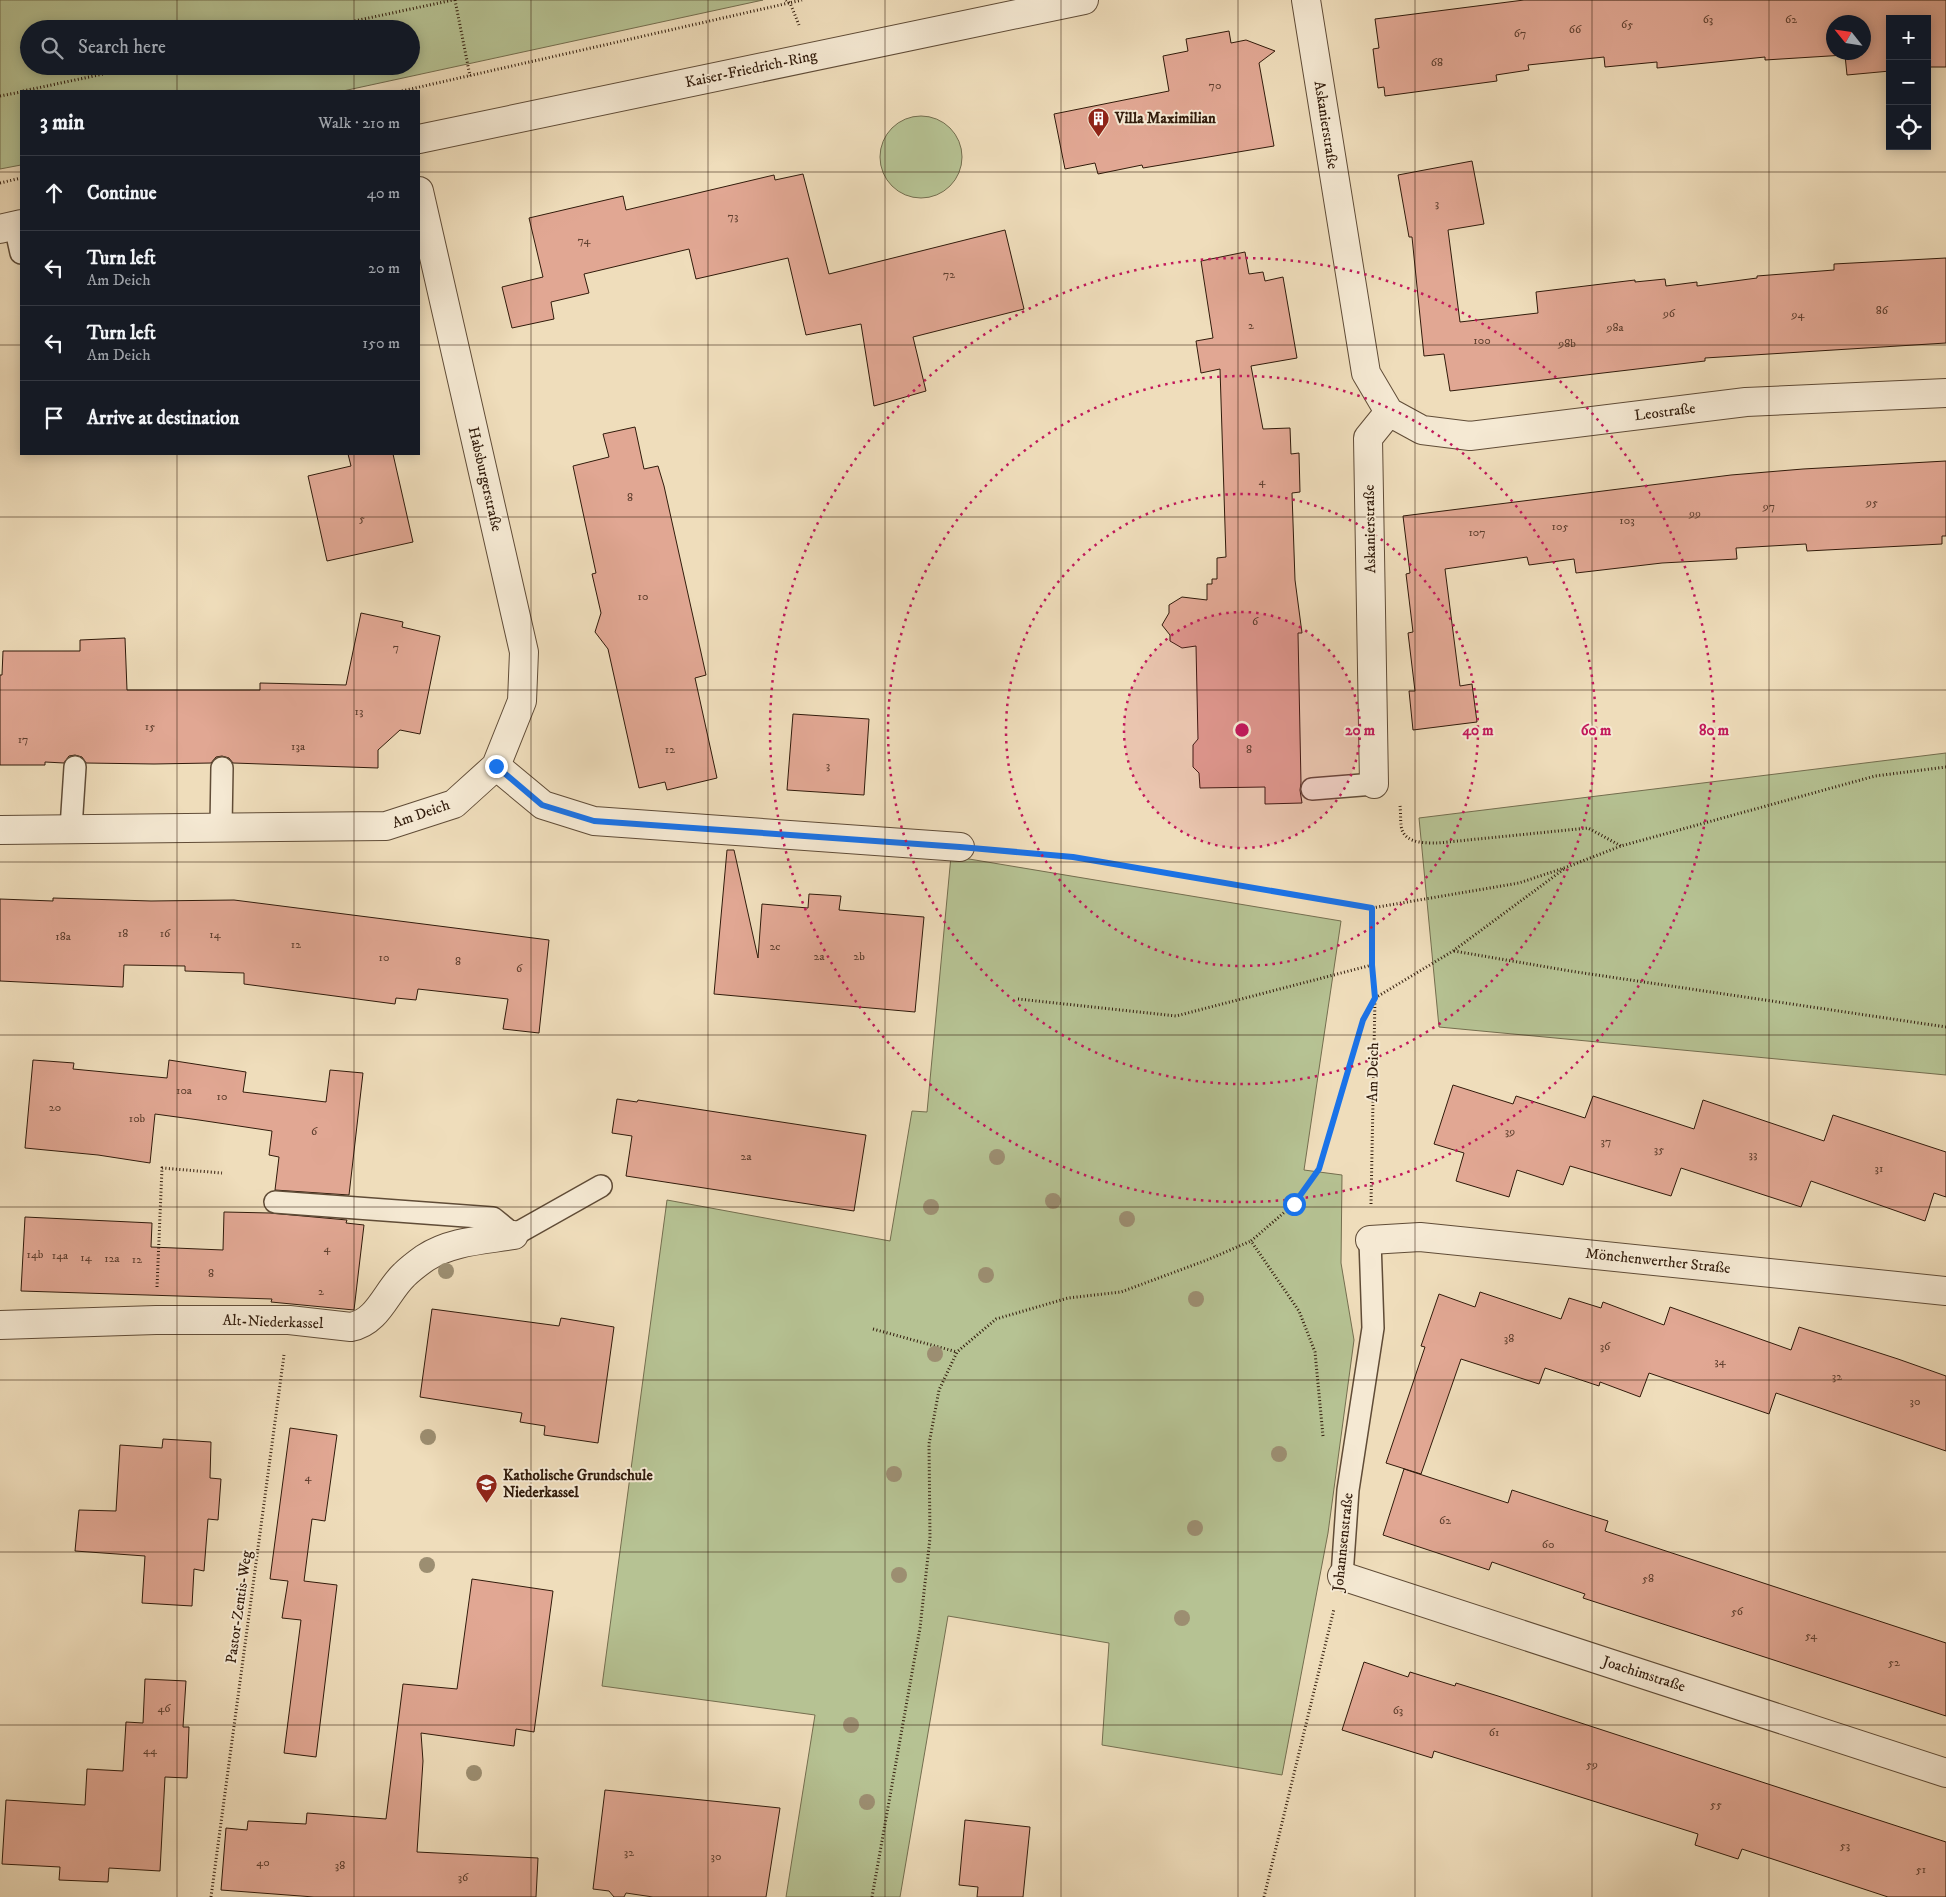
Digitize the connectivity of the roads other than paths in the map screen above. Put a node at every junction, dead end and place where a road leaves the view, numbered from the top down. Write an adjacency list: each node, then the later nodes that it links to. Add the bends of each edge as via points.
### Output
1 (1084, 0): 3 (street, Kaiser-Friedrich-Ring)
2 (1306, 0): 8 (street, Askanierstraße, via 1366,373)
3 (420, 139)
4 (420, 195): 9 (street, Habsburgerstraße, via 524,652 522,700)
5 (12, 226): 6 (lane)
6 (20, 250)
7 (1946, 393): 8 (street, Leostraße, via 1746,402 1470,436 1422,430)
8 (1389, 412): 12 (street, Askanierstraße, via 1368,438)
9 (496, 766): 15 (street, Am Deich, via 454,804 386,826); 17 (street, via 542,805 594,821)
10 (75, 767): 14 (lane)
11 (222, 768): 15 (lane)
12 (1374, 784): 13 (lane)
13 (1312, 789)
14 (72, 828): 15 (street, Am Deich); 16 (street, Am Deich)
15 (221, 828)
16 (0, 830)
17 (960, 847)
18 (601, 1186): 20 (lane)
19 (275, 1202): 20 (lane, via 492,1218)
20 (514, 1235): 23 (street, Alt-Niederkassel, via 454,1244 426,1257 404,1275 371,1318 360,1325 289,1320)
21 (1370, 1240): 22 (street, Mönchenwerther Straße, via 1420,1237); 24 (lane, Johannsenstraße, via 1374,1328 1348,1490)
22 (1946, 1291)
23 (0, 1324)
24 (1342, 1576): 25 (street, Joachimstraße)
25 (1946, 1773)

